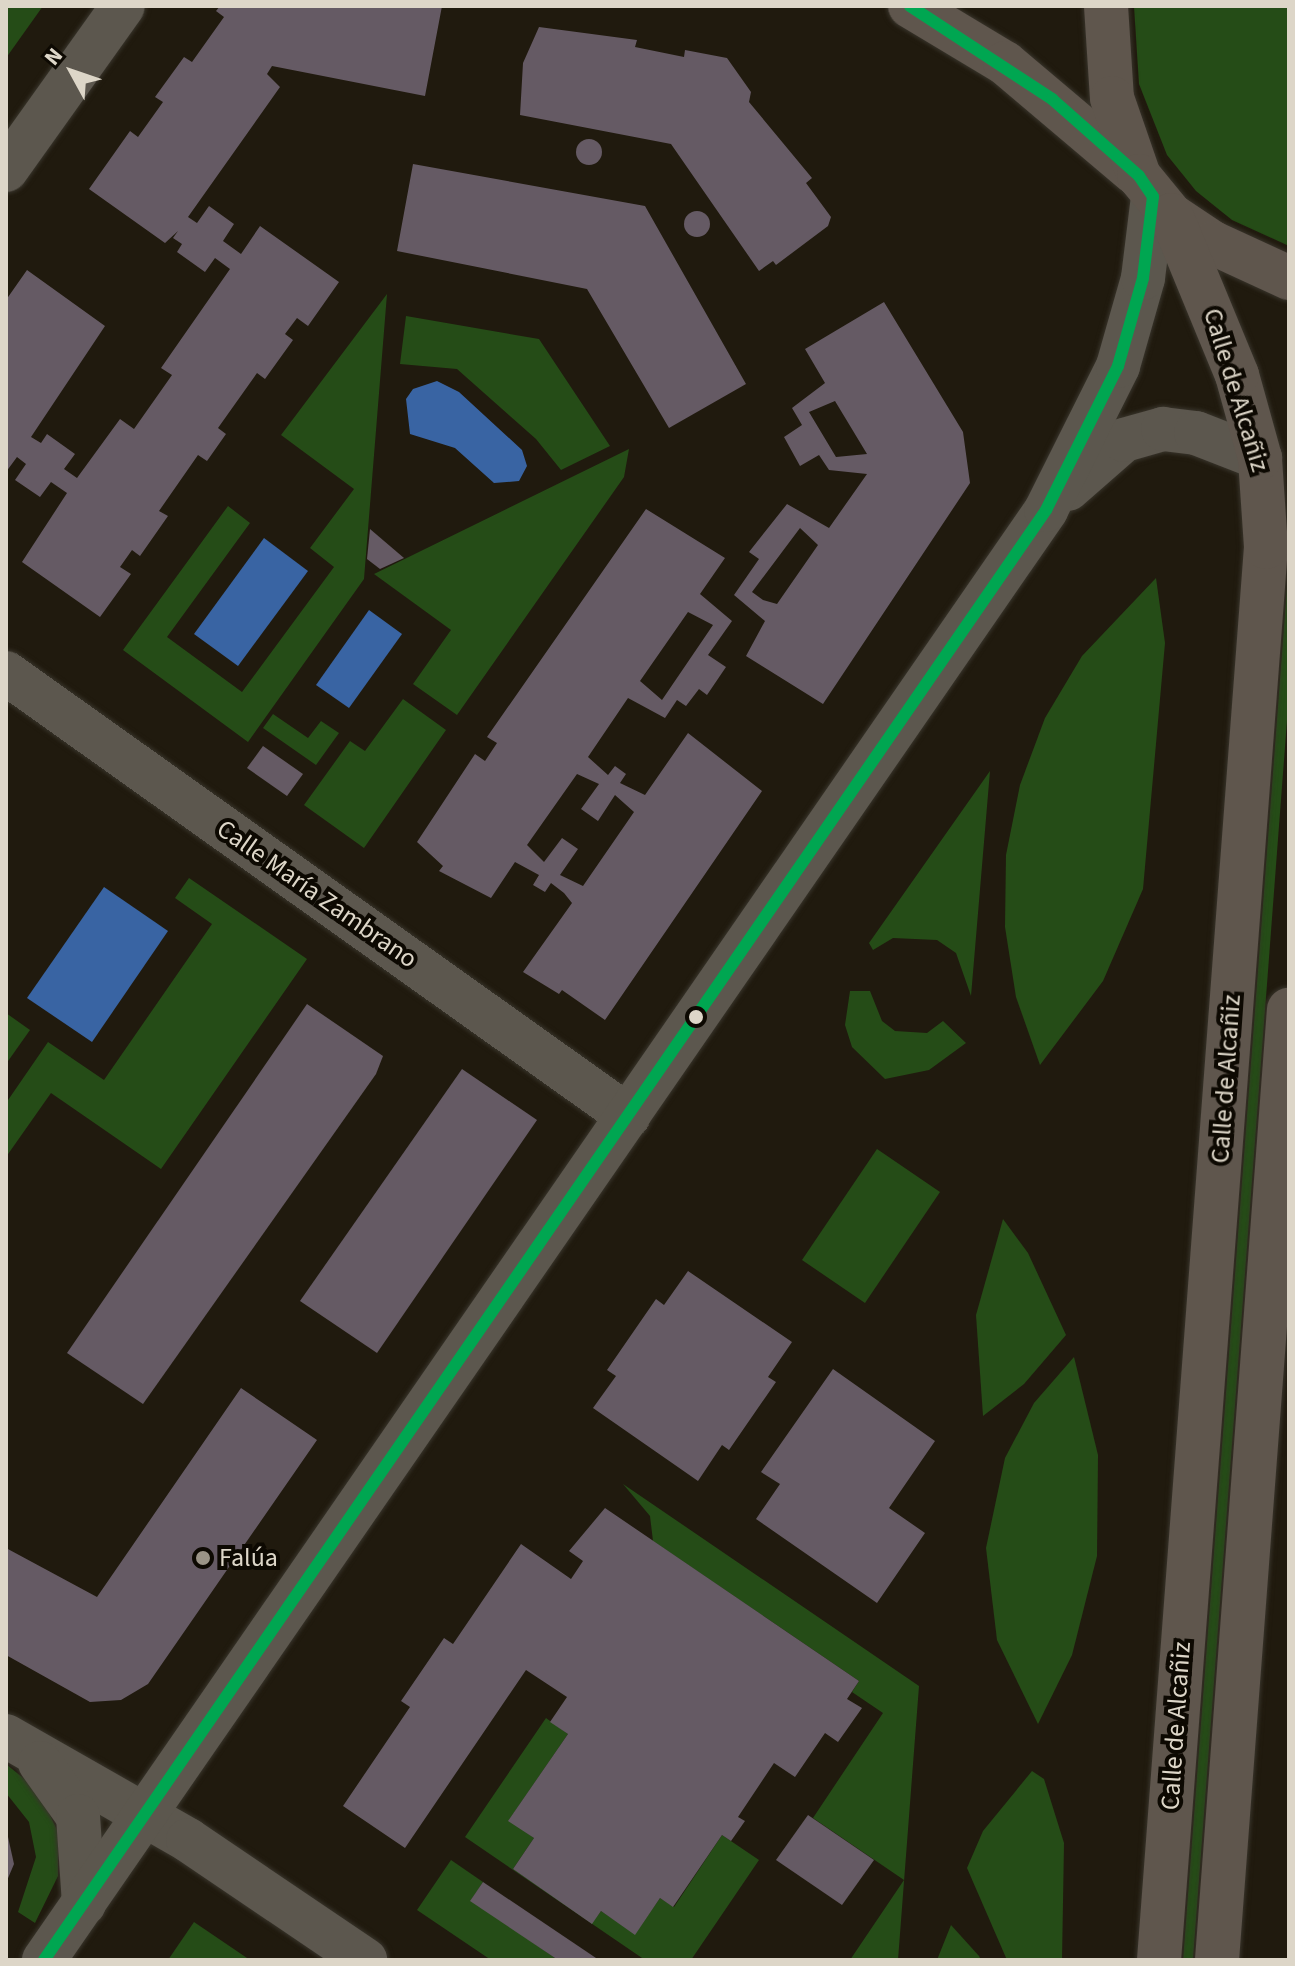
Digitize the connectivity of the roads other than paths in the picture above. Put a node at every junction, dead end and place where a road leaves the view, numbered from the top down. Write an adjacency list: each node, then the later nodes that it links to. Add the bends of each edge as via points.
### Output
1 (123, 6): 4 (street)
2 (910, 6): 5 (main road, via 1005,63)
3 (1106, 6): 5 (main road, Calle de Alcañiz, via 1112,98)
4 (6, 170)
5 (1155, 196): 6 (main road, via 1244,261); 7 (main road, Calle de Alcañiz, via 1237,375); 8 (street, via 1143,278 1118,366)
6 (1289, 278)
7 (1260, 458): 8 (street, via 1196,433 1147,432 1106,454); 17 (main road, Calle de Alcañiz, via 1266,547)
8 (1046, 510): 11 (street)
9 (6, 673): 11 (street, Calle María Zambrano)
10 (1289, 1010): 18 (main road)
11 (628, 1116): 13 (street)
12 (13, 1740): 13 (street); 14 (street, via 53,1775 78,1816)
13 (144, 1815): 14 (street); 16 (street)
14 (84, 1904): 15 (street)
15 (44, 1960)
16 (365, 1960)
17 (1159, 1960)
18 (1217, 1960)

